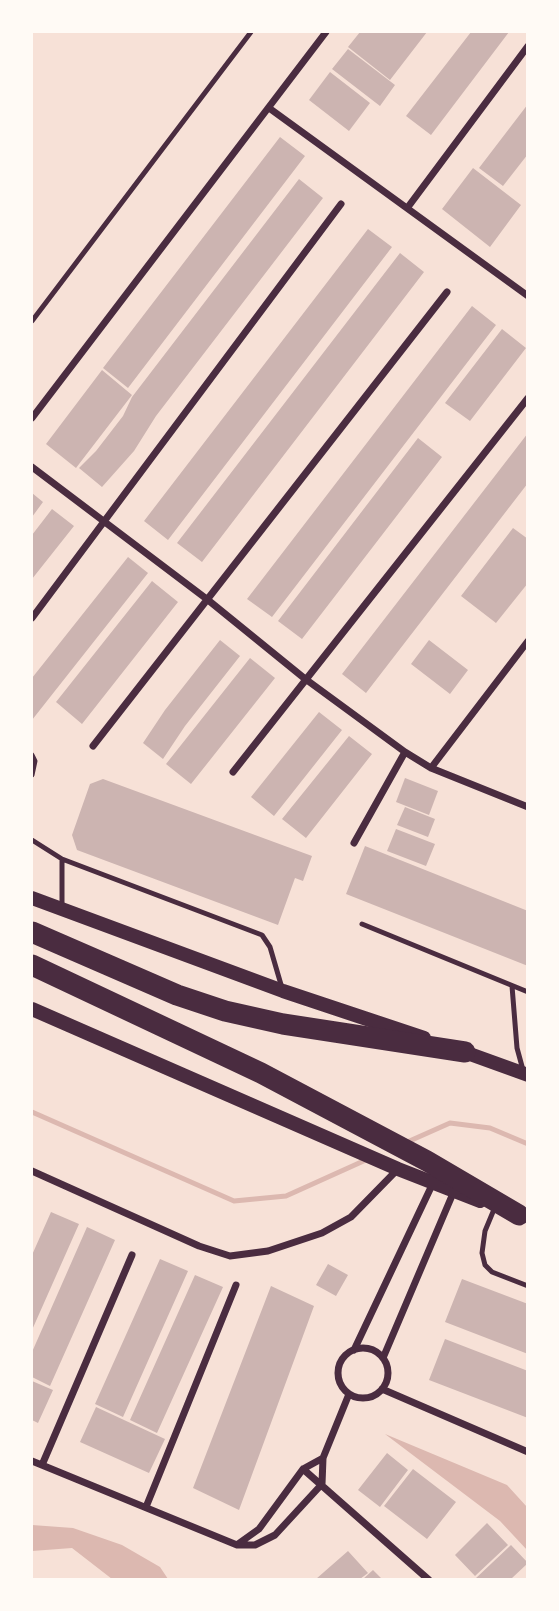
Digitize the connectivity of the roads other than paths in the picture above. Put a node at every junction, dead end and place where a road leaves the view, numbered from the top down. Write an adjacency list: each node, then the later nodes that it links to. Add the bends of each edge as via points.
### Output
1 (251, 32): 9 (lane)
2 (326, 32): 4 (street)
3 (527, 46): 6 (street)
4 (269, 107): 6 (street); 11 (street)
5 (341, 204): 13 (street)
6 (408, 208): 8 (street)
7 (447, 292): 14 (street)
8 (527, 296)
9 (32, 321)
10 (527, 398): 17 (street)
11 (32, 418)
12 (32, 467): 13 (street)
13 (106, 522): 14 (street); 15 (street)
14 (208, 600): 17 (street); 18 (street)
15 (32, 618)
16 (527, 641): 21 (street)
17 (304, 678): 19 (street); 22 (street)
18 (93, 746)
19 (405, 751): 21 (street); 26 (street)
20 (32, 755): 23 (lane, via 36,761)
21 (431, 768): 24 (street)
22 (233, 772)
23 (32, 775)
24 (527, 807)
25 (32, 840): 27 (lane)
26 (354, 842)
27 (62, 859): 29 (lane); 34 (lane, via 262,934 271,947)
28 (32, 898): 29 (main road)
29 (62, 910): 34 (main road)
30 (362, 925): 33 (lane)
31 (32, 932): 37 (highway, via 225,1011)
32 (32, 965): 44 (highway, via 261,1073)
33 (512, 986): 35 (lane); 38 (lane, via 517,1048)
34 (283, 991): 37 (main road)
35 (527, 992)
36 (32, 1009): 39 (main road)
37 (465, 1052): 38 (main road)
38 (525, 1074)
39 (398, 1169): 40 (street, via 351,1217 322,1233 268,1251 230,1255 199,1247); 41 (main road)
40 (32, 1171)
41 (433, 1183): 42 (main road); 48 (street)
42 (454, 1191): 43 (main road); 49 (street)
43 (495, 1207): 44 (main road); 47 (lane, via 485,1231 485,1265)
44 (523, 1217)
45 (132, 1255): 55 (street)
46 (236, 1286): 58 (street)
47 (527, 1286)
48 (354, 1350): 49 (street, via 370,1350); 51 (street, via 346,1354 338,1371 342,1388)
49 (383, 1358): 50 (street, via 387,1374)
50 (382, 1389): 51 (street, via 367,1398); 52 (street)
51 (349, 1394): 53 (street)
52 (527, 1452)
53 (323, 1458): 56 (street); 57 (street)
54 (32, 1461): 55 (street)
55 (42, 1465): 58 (street)
56 (303, 1469): 57 (street); 59 (street, via 259,1529)
57 (322, 1484): 59 (street, via 270,1539); 60 (street)
58 (146, 1507): 59 (street)
59 (237, 1545)
60 (429, 1580)

